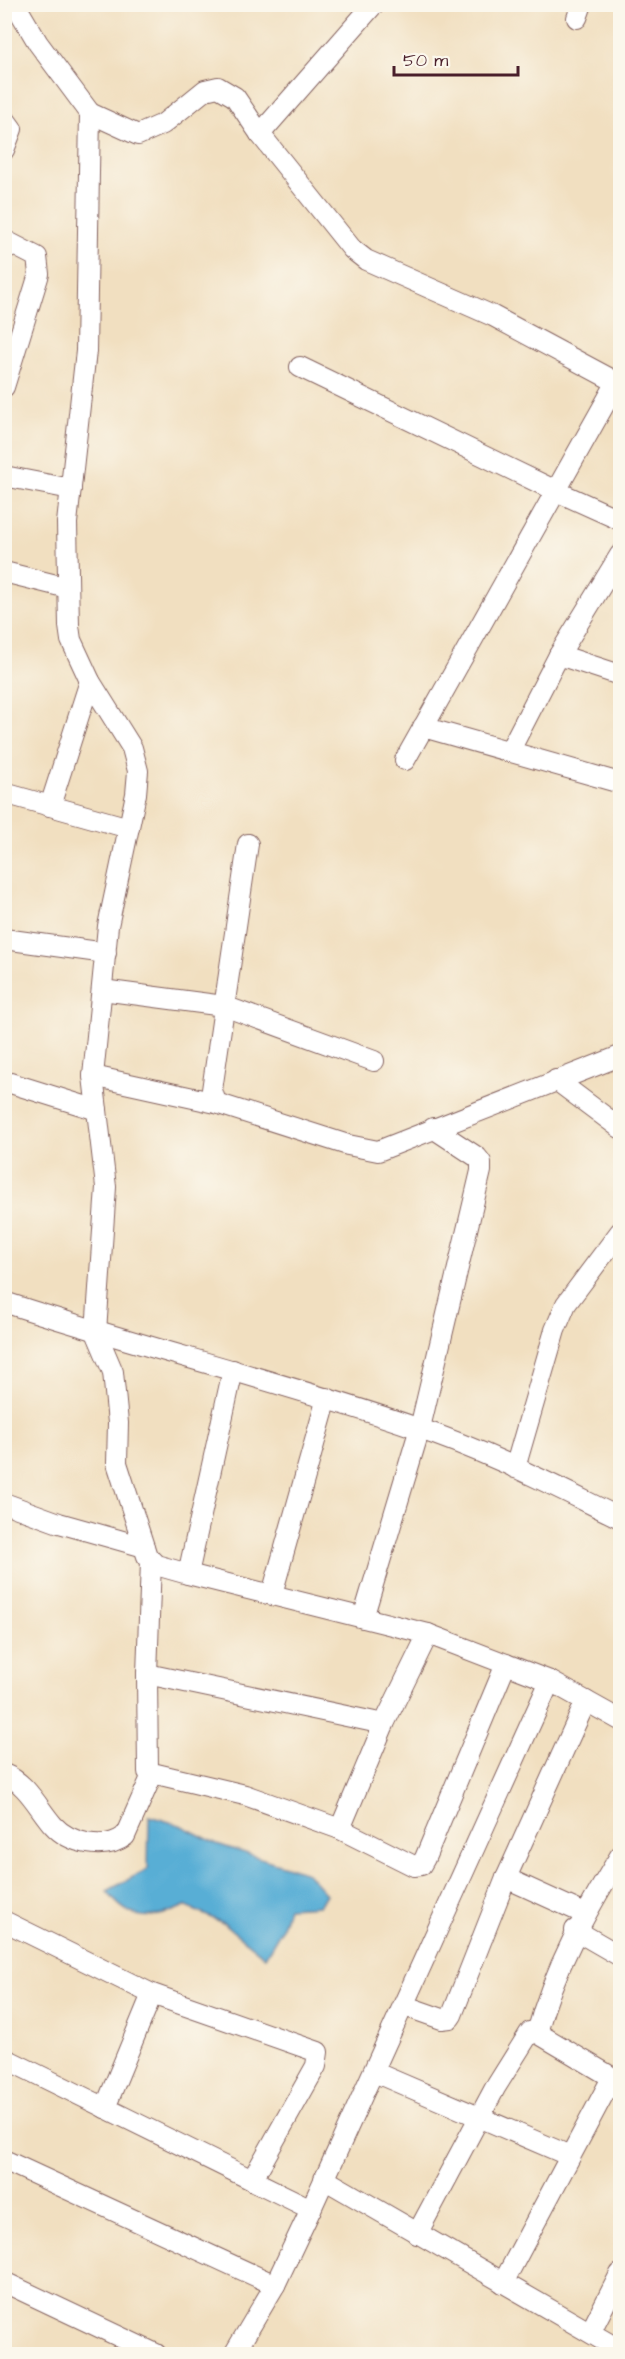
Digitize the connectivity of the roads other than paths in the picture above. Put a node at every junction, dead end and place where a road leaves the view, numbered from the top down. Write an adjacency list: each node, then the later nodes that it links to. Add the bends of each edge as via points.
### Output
1 (15, 4): 3 (street, via 38,43)
2 (374, 4): 5 (street)
3 (90, 113): 5 (street, via 138,135 163,124 205,90 218,87 235,97); 12 (street, via 86,351)
4 (4, 118): 6 (street, via 12,129)
5 (260, 134): 9 (street, via 352,249 366,260 493,316)
6 (4, 150)
7 (4, 240): 10 (street, via 37,257 39,274)
8 (300, 367): 13 (street)
9 (619, 383): 13 (street)
10 (4, 387)
11 (4, 476): 12 (street)
12 (71, 489): 17 (street)
13 (556, 491): 14 (street); 21 (street)
14 (621, 520)
15 (621, 555): 18 (street)
16 (4, 572): 17 (street)
17 (68, 588): 20 (street, via 71,639)
18 (559, 655): 19 (street); 22 (street)
19 (621, 675)
20 (90, 681): 26 (street); 27 (street, via 132,748 138,771)
21 (423, 727): 22 (street); 23 (street)
22 (510, 752): 24 (street)
23 (405, 760)
24 (621, 783)
25 (4, 793): 26 (street)
26 (50, 806): 27 (street)
27 (129, 828): 30 (street)
28 (248, 844): 32 (street)
29 (4, 939): 30 (street)
30 (106, 953): 31 (street)
31 (102, 990): 32 (street); 35 (street)
32 (224, 1006): 34 (street); 38 (street, via 212,1090)
33 (621, 1056): 36 (street)
34 (374, 1061)
35 (93, 1076): 38 (street); 39 (street)
36 (556, 1080): 40 (street); 41 (street)
37 (4, 1081): 39 (street)
38 (216, 1102): 40 (street, via 371,1151)
39 (97, 1110): 44 (street, via 106,1187)
40 (433, 1128): 47 (street, via 477,1157 482,1171)
41 (621, 1128)
42 (621, 1232): 48 (street, via 566,1304)
43 (4, 1302): 44 (street)
44 (96, 1332): 45 (street); 51 (street, via 113,1372 117,1463)
45 (233, 1370): 46 (street); 52 (street)
46 (327, 1398): 47 (street); 53 (street)
47 (420, 1428): 48 (street); 54 (street)
48 (515, 1468): 50 (street)
49 (4, 1503): 51 (street)
50 (621, 1518)
51 (147, 1554): 52 (street); 57 (street)
52 (188, 1574): 53 (street)
53 (272, 1594): 54 (street)
54 (363, 1618): 55 (street)
55 (428, 1634): 56 (street); 61 (street)
56 (506, 1664): 58 (street); 64 (street, via 420,1865 414,1866)
57 (147, 1674): 61 (street); 63 (street, via 148,1767)
58 (550, 1681): 59 (street); 71 (street)
59 (586, 1701): 60 (street); 66 (street)
60 (621, 1720)
61 (384, 1724): 64 (street)
62 (4, 1774): 63 (street, via 20,1784 55,1827 79,1840 105,1845 125,1836)
63 (152, 1775): 64 (street, via 245,1795)
64 (340, 1829)
65 (620, 1857): 68 (street)
66 (506, 1878): 68 (street); 71 (street, via 450,2018 442,2019)
67 (4, 1921): 70 (street)
68 (580, 1922): 69 (street); 72 (street)
69 (621, 1956)
70 (152, 1994): 76 (street); 81 (street, via 318,2052 316,2066)
71 (405, 2006): 74 (street)
72 (537, 2033): 75 (street); 77 (street, via 531,2031 525,2036)
73 (4, 2058): 76 (street)
74 (374, 2072): 77 (street); 80 (street)
75 (616, 2080): 78 (street)
76 (105, 2108): 81 (street)
77 (479, 2119): 78 (street); 83 (street)
78 (570, 2156): 86 (street)
79 (7, 2168): 87 (street)
80 (324, 2179): 82 (street); 83 (street)
81 (252, 2180): 82 (street)
82 (312, 2209): 87 (street)
83 (417, 2234): 86 (street)
84 (621, 2274): 88 (street)
85 (4, 2282): 90 (street)
86 (502, 2283): 88 (street)
87 (275, 2285): 91 (street)
88 (591, 2331): 89 (street)
89 (621, 2350)
90 (156, 2355)
91 (234, 2355)

